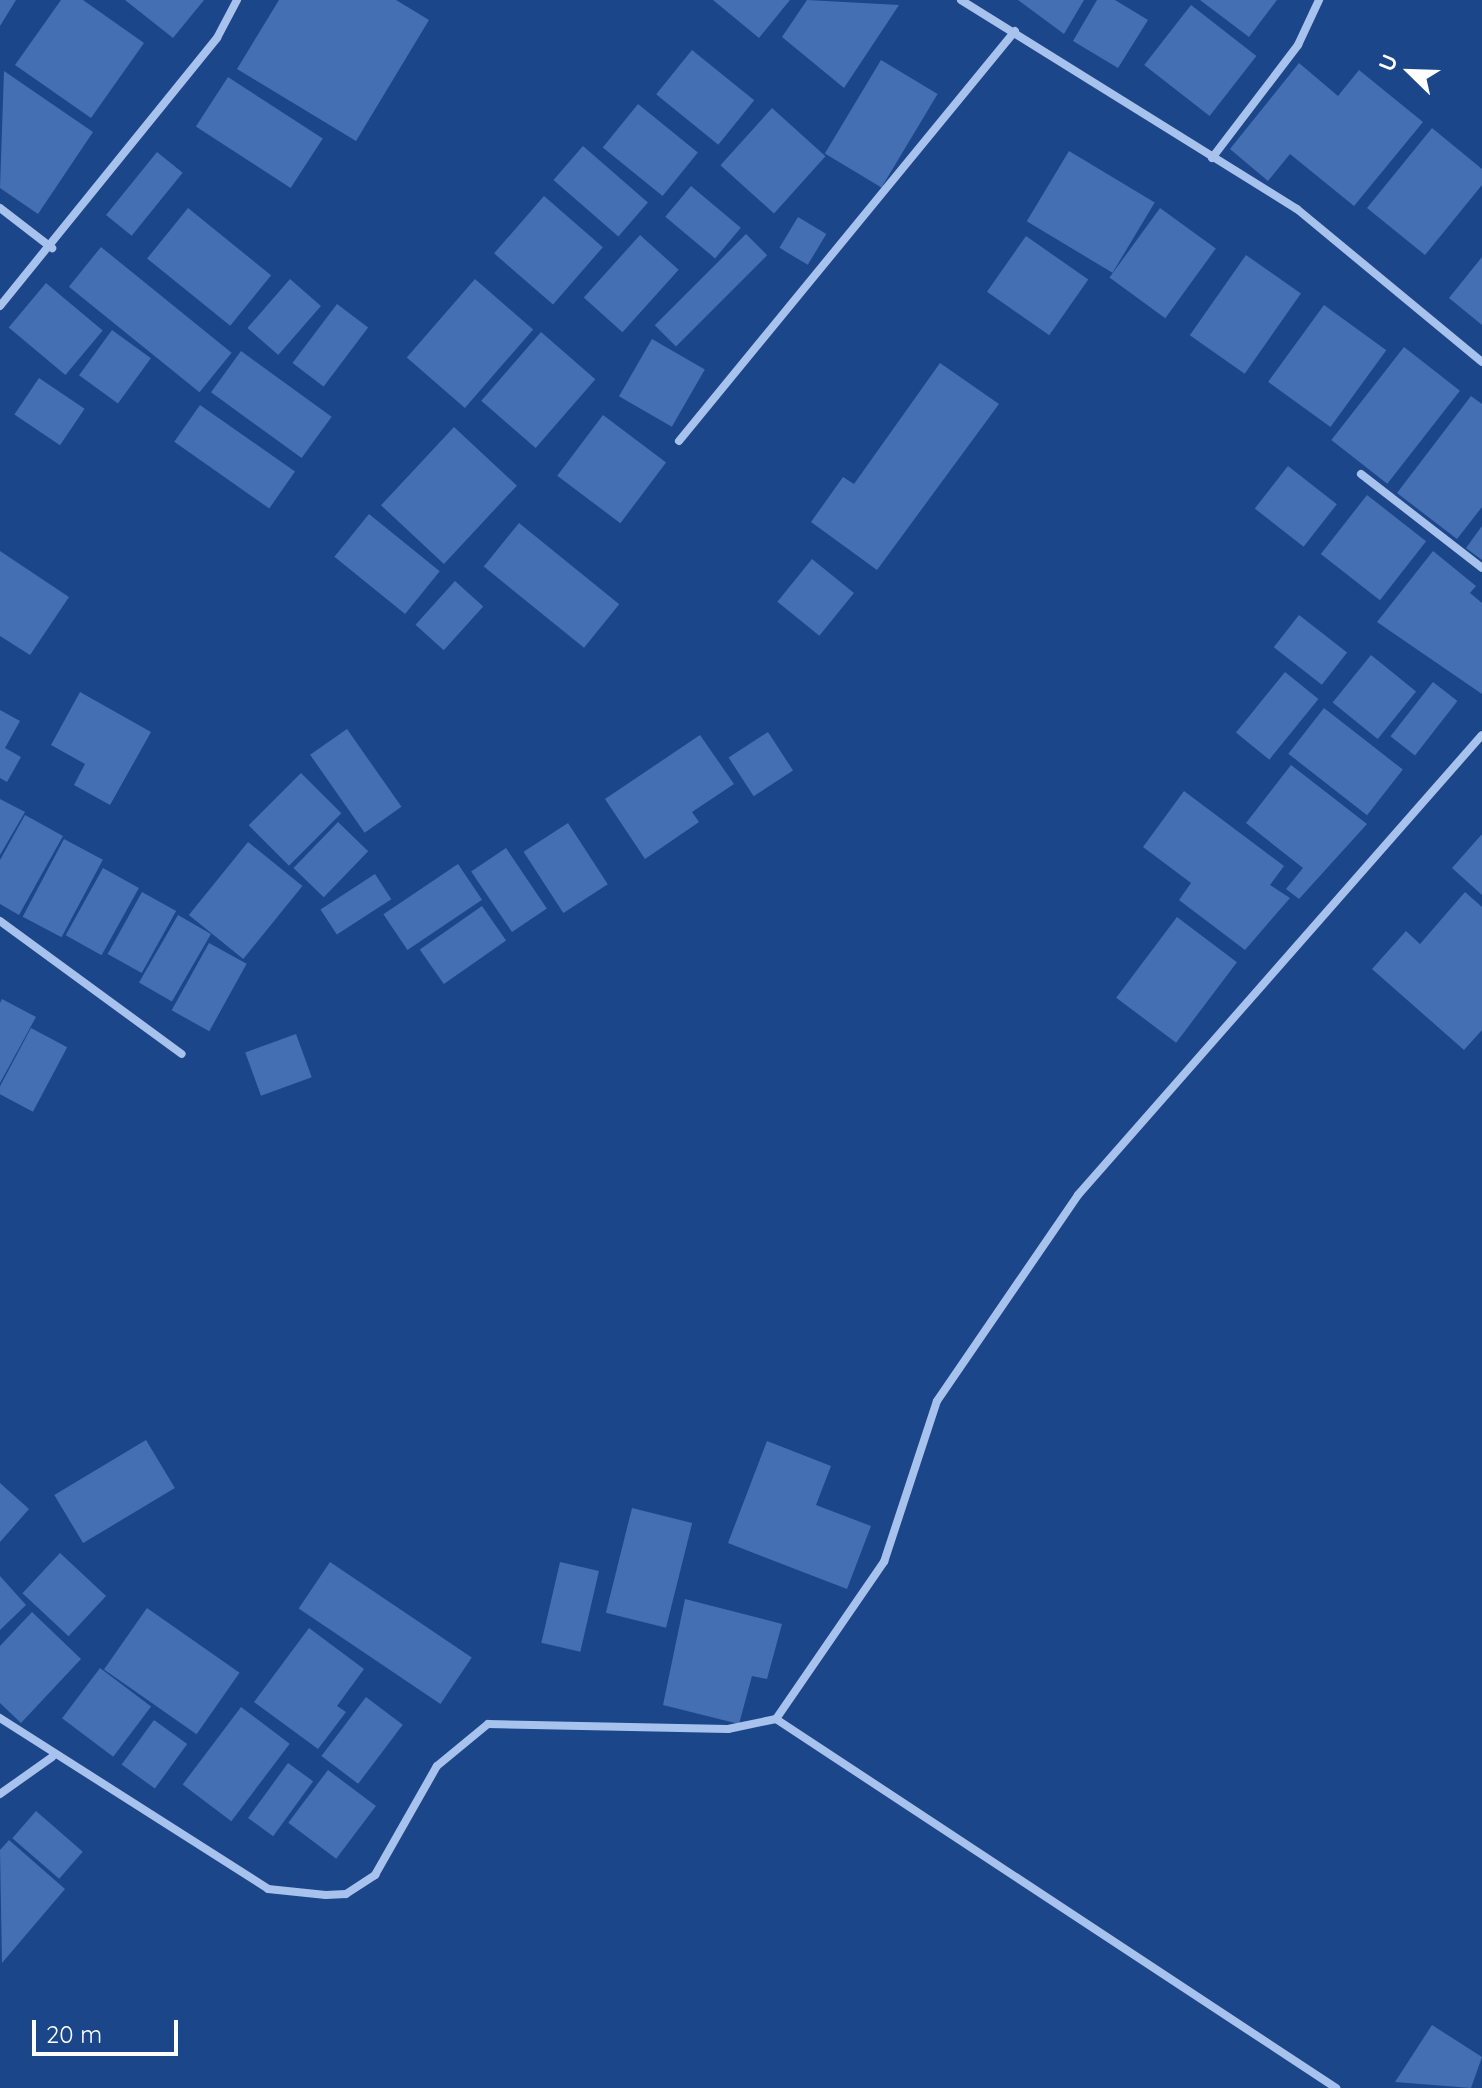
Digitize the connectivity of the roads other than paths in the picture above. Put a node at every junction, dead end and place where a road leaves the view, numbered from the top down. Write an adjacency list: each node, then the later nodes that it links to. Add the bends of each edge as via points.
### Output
1 (237, 0): 7 (street, via 217,38 134,133)
2 (961, 0): 4 (street)
3 (1319, 0): 5 (street, via 1298,45)
4 (1015, 31): 5 (street); 10 (street)
5 (1212, 158): 9 (street, via 1297,209)
6 (0, 208): 7 (street)
7 (52, 248): 8 (street)
8 (0, 306)
9 (1482, 362)
10 (679, 441)
11 (1361, 474): 12 (street)
12 (1482, 568)
13 (1482, 735): 17 (street, via 1078,1195 937,1401 884,1562)
14 (0, 921): 15 (street)
15 (182, 1054)
16 (0, 1718): 18 (street)
17 (776, 1719): 18 (street, via 728,1729 488,1724 437,1766 375,1875 346,1894 268,1889); 20 (street)
18 (52, 1757): 19 (street)
19 (0, 1794)
20 (1336, 2088)

